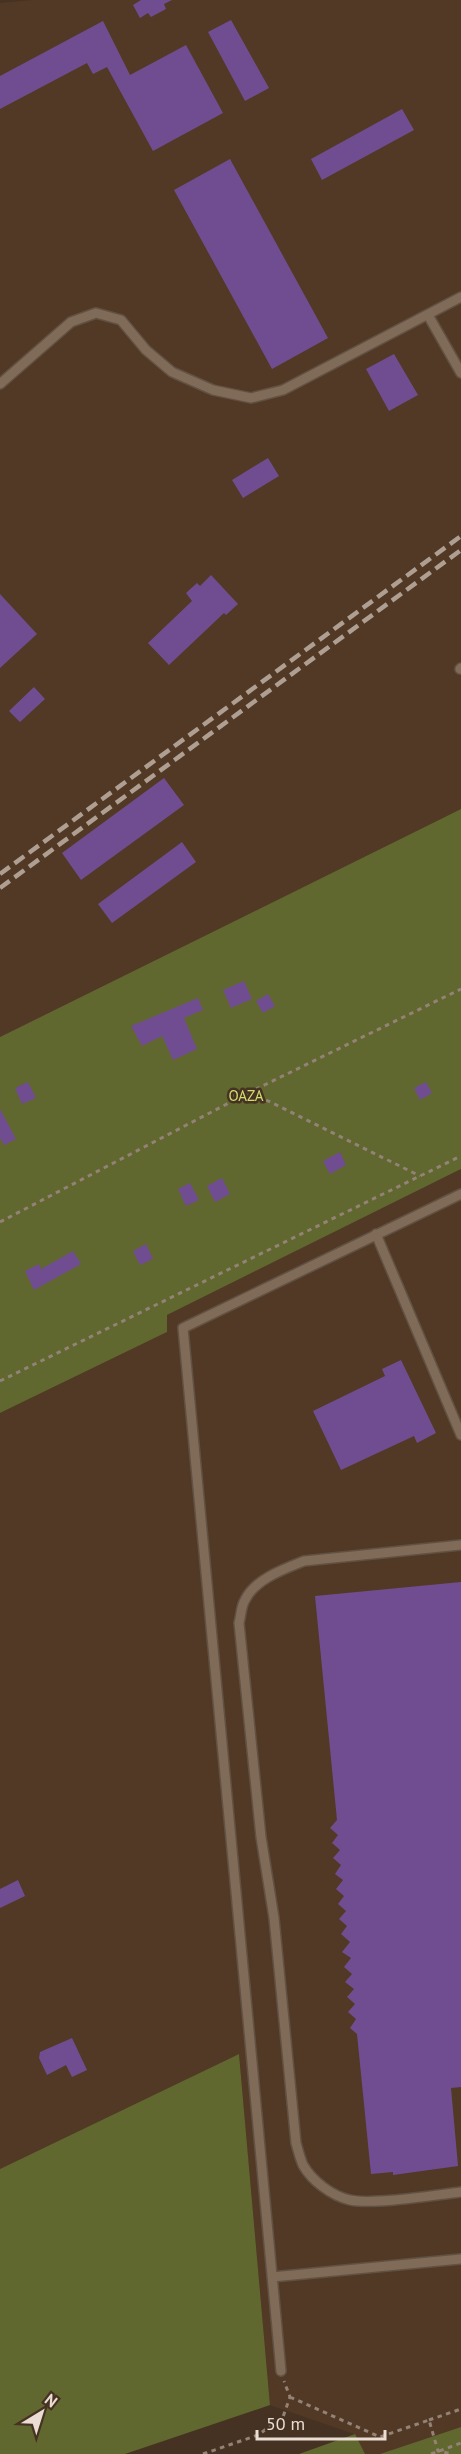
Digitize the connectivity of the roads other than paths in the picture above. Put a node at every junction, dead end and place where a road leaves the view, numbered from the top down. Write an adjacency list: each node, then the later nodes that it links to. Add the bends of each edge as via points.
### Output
1 (461, 297): 2 (lane)
2 (428, 315): 3 (lane); 4 (lane, via 284,390 250,398 213,390 172,372 121,320 96,313 71,322)
3 (461, 373)
4 (0, 384)
5 (461, 1194): 6 (lane)
6 (376, 1234): 7 (lane); 11 (lane, via 183,1328)
7 (461, 1436)
8 (461, 1545): 9 (lane, via 304,1561 256,1586 244,1600 239,1623 296,2143 303,2164 321,2185 350,2200)
9 (461, 2192)
10 (461, 2259): 11 (lane)
11 (272, 2277): 12 (lane)
12 (281, 2371)

